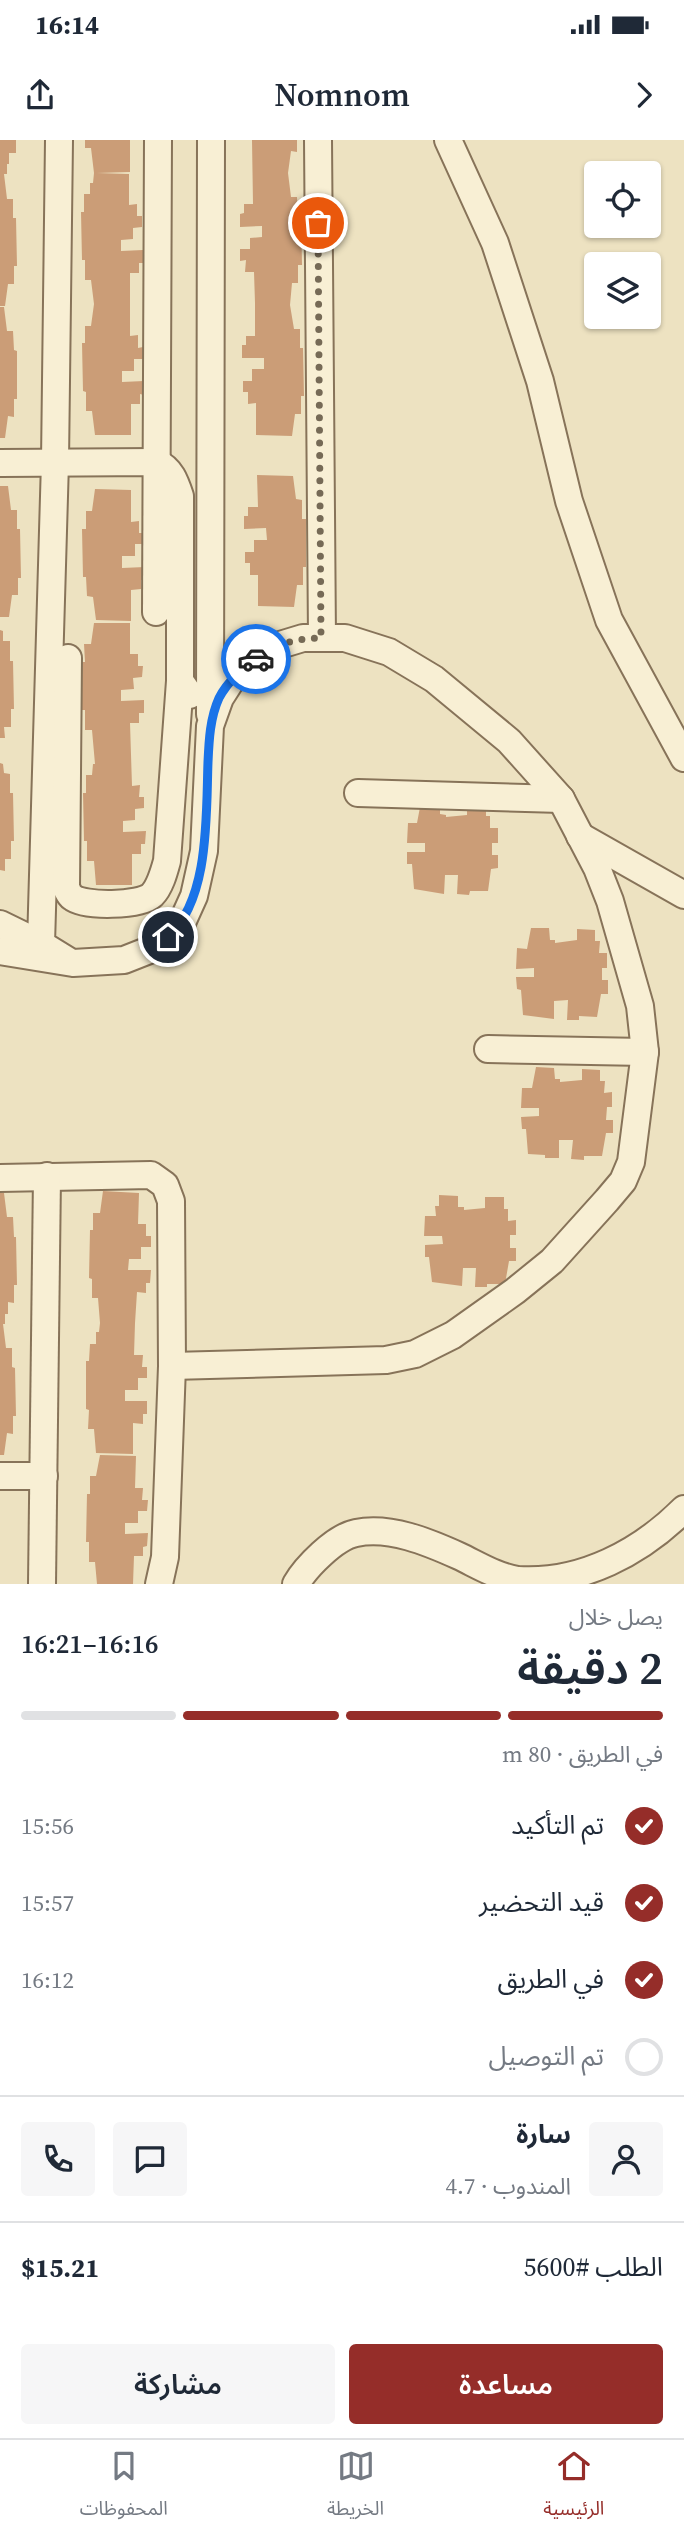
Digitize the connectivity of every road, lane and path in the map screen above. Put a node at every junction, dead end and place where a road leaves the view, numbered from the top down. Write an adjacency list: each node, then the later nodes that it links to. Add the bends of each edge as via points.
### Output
1 (59, 140): 6 (street)
2 (158, 140): 7 (street)
3 (211, 140): 13 (street)
4 (318, 140): 10 (street)
5 (448, 140): 14 (street, via 495,243 540,382 569,501 609,620)
6 (55, 462): 7 (street); 8 (street); 20 (street)
7 (156, 462): 9 (street); 12 (street, via 166,467 180,496)
8 (0, 463)
9 (156, 612)
10 (321, 638): 13 (street, via 270,648 236,673 219,698); 16 (street, via 345,638 388,652 434,679 509,741)
11 (68, 658): 12 (street, via 66,888 72,897 90,904 140,902 152,895 161,879 167,860)
12 (180, 681): 13 (street)
13 (210, 726): 22 (street, via 204,851 194,896 180,927 157,947 124,960)
14 (684, 758)
15 (358, 793): 16 (street)
16 (561, 799): 17 (street)
17 (580, 836): 18 (street); 24 (street, via 610,901 640,1006)
18 (684, 895)
19 (0, 924): 20 (street)
20 (41, 944): 22 (street)
21 (0, 951): 22 (street)
22 (73, 963)
23 (488, 1049): 24 (street)
24 (645, 1052): 27 (street, via 631,1163 623,1181 552,1261 453,1335 415,1354 386,1360)
25 (47, 1177): 26 (street); 27 (street, via 151,1175 166,1185 171,1201); 29 (street)
26 (0, 1178)
27 (172, 1366): 33 (street, via 165,1557)
28 (0, 1476): 29 (street)
29 (44, 1476): 32 (street)
30 (684, 1509): 31 (street, via 662,1531 601,1570)
31 (558, 1582): 34 (street, via 492,1573 421,1541 390,1533 354,1533 319,1554)
32 (42, 1584)
33 (159, 1584)
34 (296, 1584)

